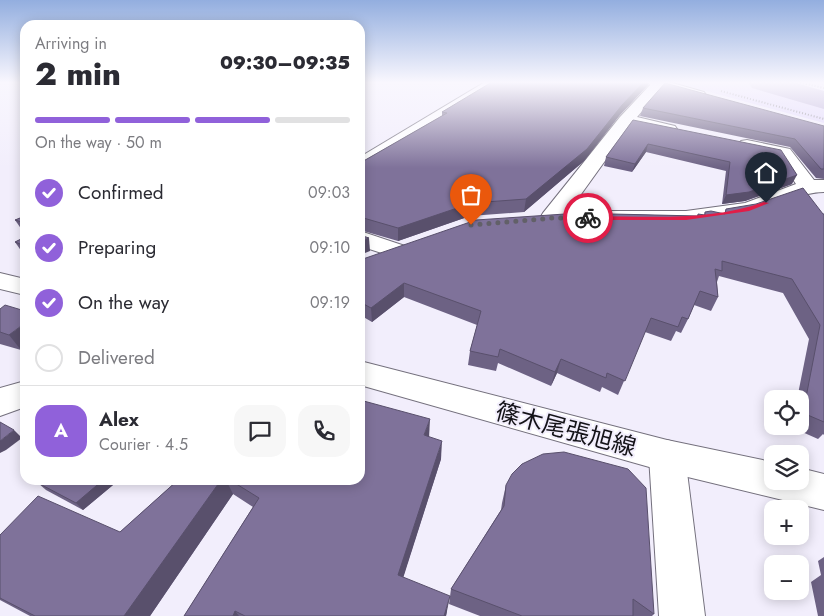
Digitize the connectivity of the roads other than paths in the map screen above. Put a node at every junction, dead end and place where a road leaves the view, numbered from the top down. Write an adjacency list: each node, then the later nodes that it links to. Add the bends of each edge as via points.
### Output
1 (448, 111): 6 (street)
2 (634, 111): 3 (street)
3 (626, 120): 4 (street); 7 (street, via 544,218 686,218 749,209)
4 (682, 132)
5 (728, 141): 7 (street, via 784,153)
6 (365, 162)
7 (812, 192)
8 (365, 239): 9 (street, via 407,248)
9 (369, 262)
10 (0, 281): 11 (street)
11 (20, 286)
12 (365, 375): 15 (street, 篠木尾張旭線)
13 (20, 396): 14 (street)
14 (0, 402)
15 (667, 456): 16 (street, 篠木尾張旭線); 24 (street)
16 (727, 470): 17 (street); 18 (street, 篠木尾張旭線); 23 (street)
17 (764, 473)
18 (764, 478)
19 (809, 478): 20 (street)
20 (824, 479)
21 (809, 489): 22 (street)
22 (824, 492)
23 (824, 509)
24 (682, 616)

